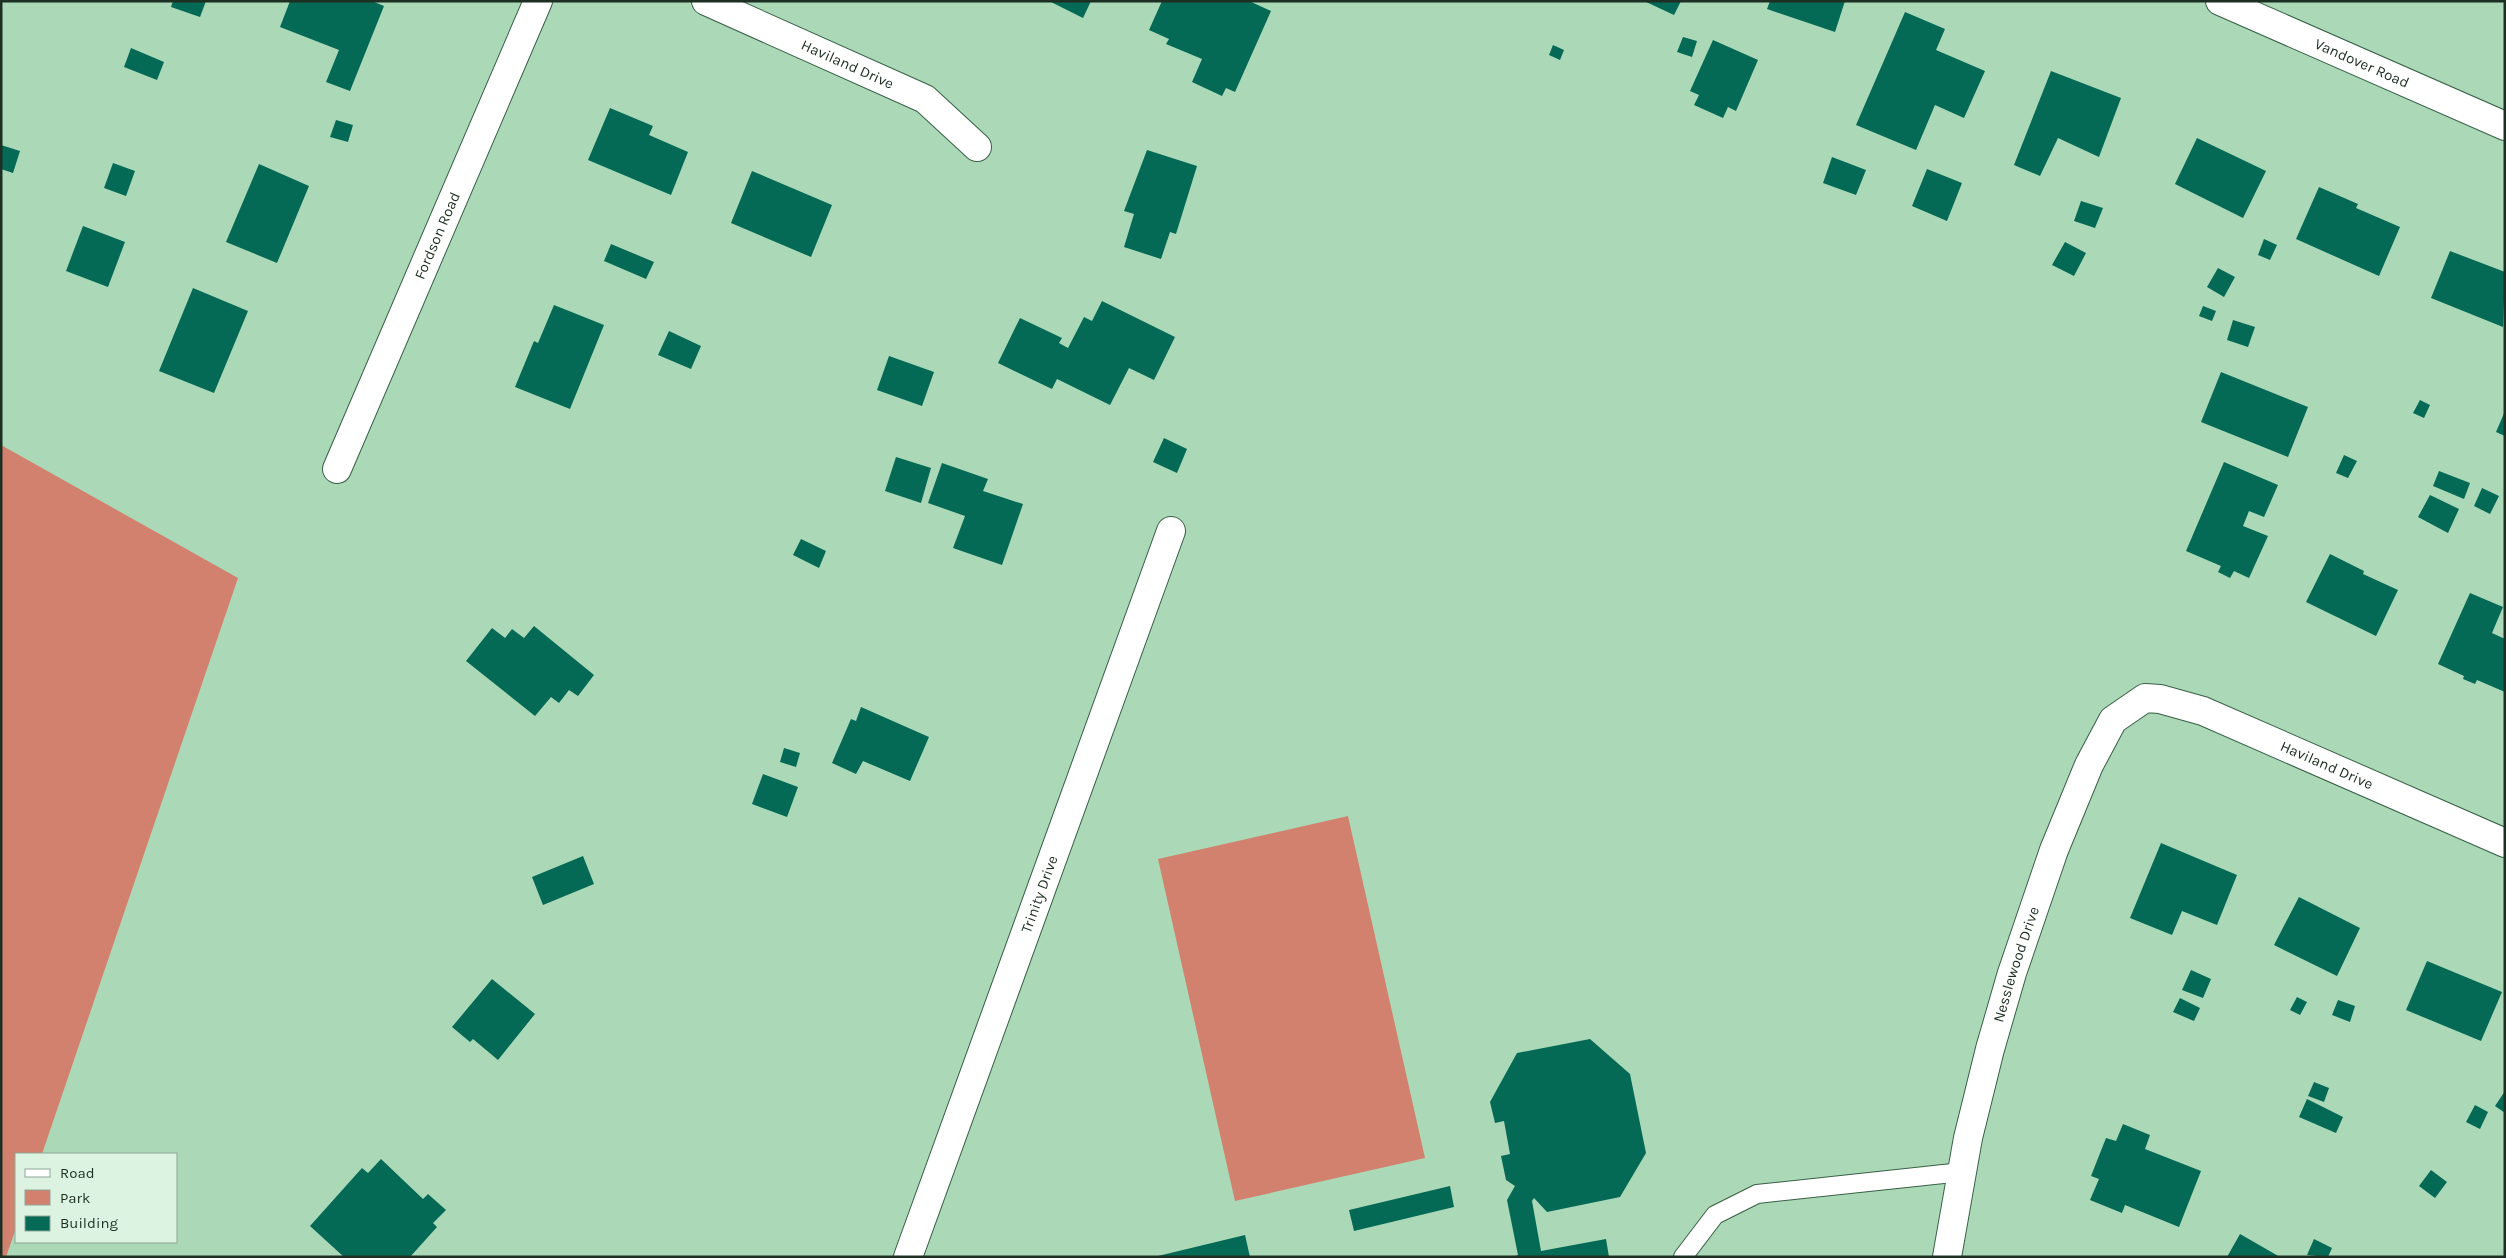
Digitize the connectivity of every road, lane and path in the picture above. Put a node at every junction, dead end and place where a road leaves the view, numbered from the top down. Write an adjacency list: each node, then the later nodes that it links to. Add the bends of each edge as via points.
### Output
1 (538, 1): 6 (street, Fordson Road)
2 (706, 1): 5 (street, Haviland Drive, via 925,99)
3 (2220, 1): 4 (street, Vandover Road)
4 (2505, 126)
5 (977, 147)
6 (337, 469)
7 (1171, 531): 11 (street, Trinity Drive)
8 (2145, 698): 9 (street, Haviland Drive, via 2203,711); 10 (street, Nesslewood Drive, via 2113,720 2089,765 2054,850 1990,1049)
9 (2505, 843)
10 (1962, 1172): 12 (lane, via 1758,1194 1715,1215); 13 (street, Nesslewood Drive)
11 (908, 1257)
12 (1683, 1257)
13 (1947, 1257)

